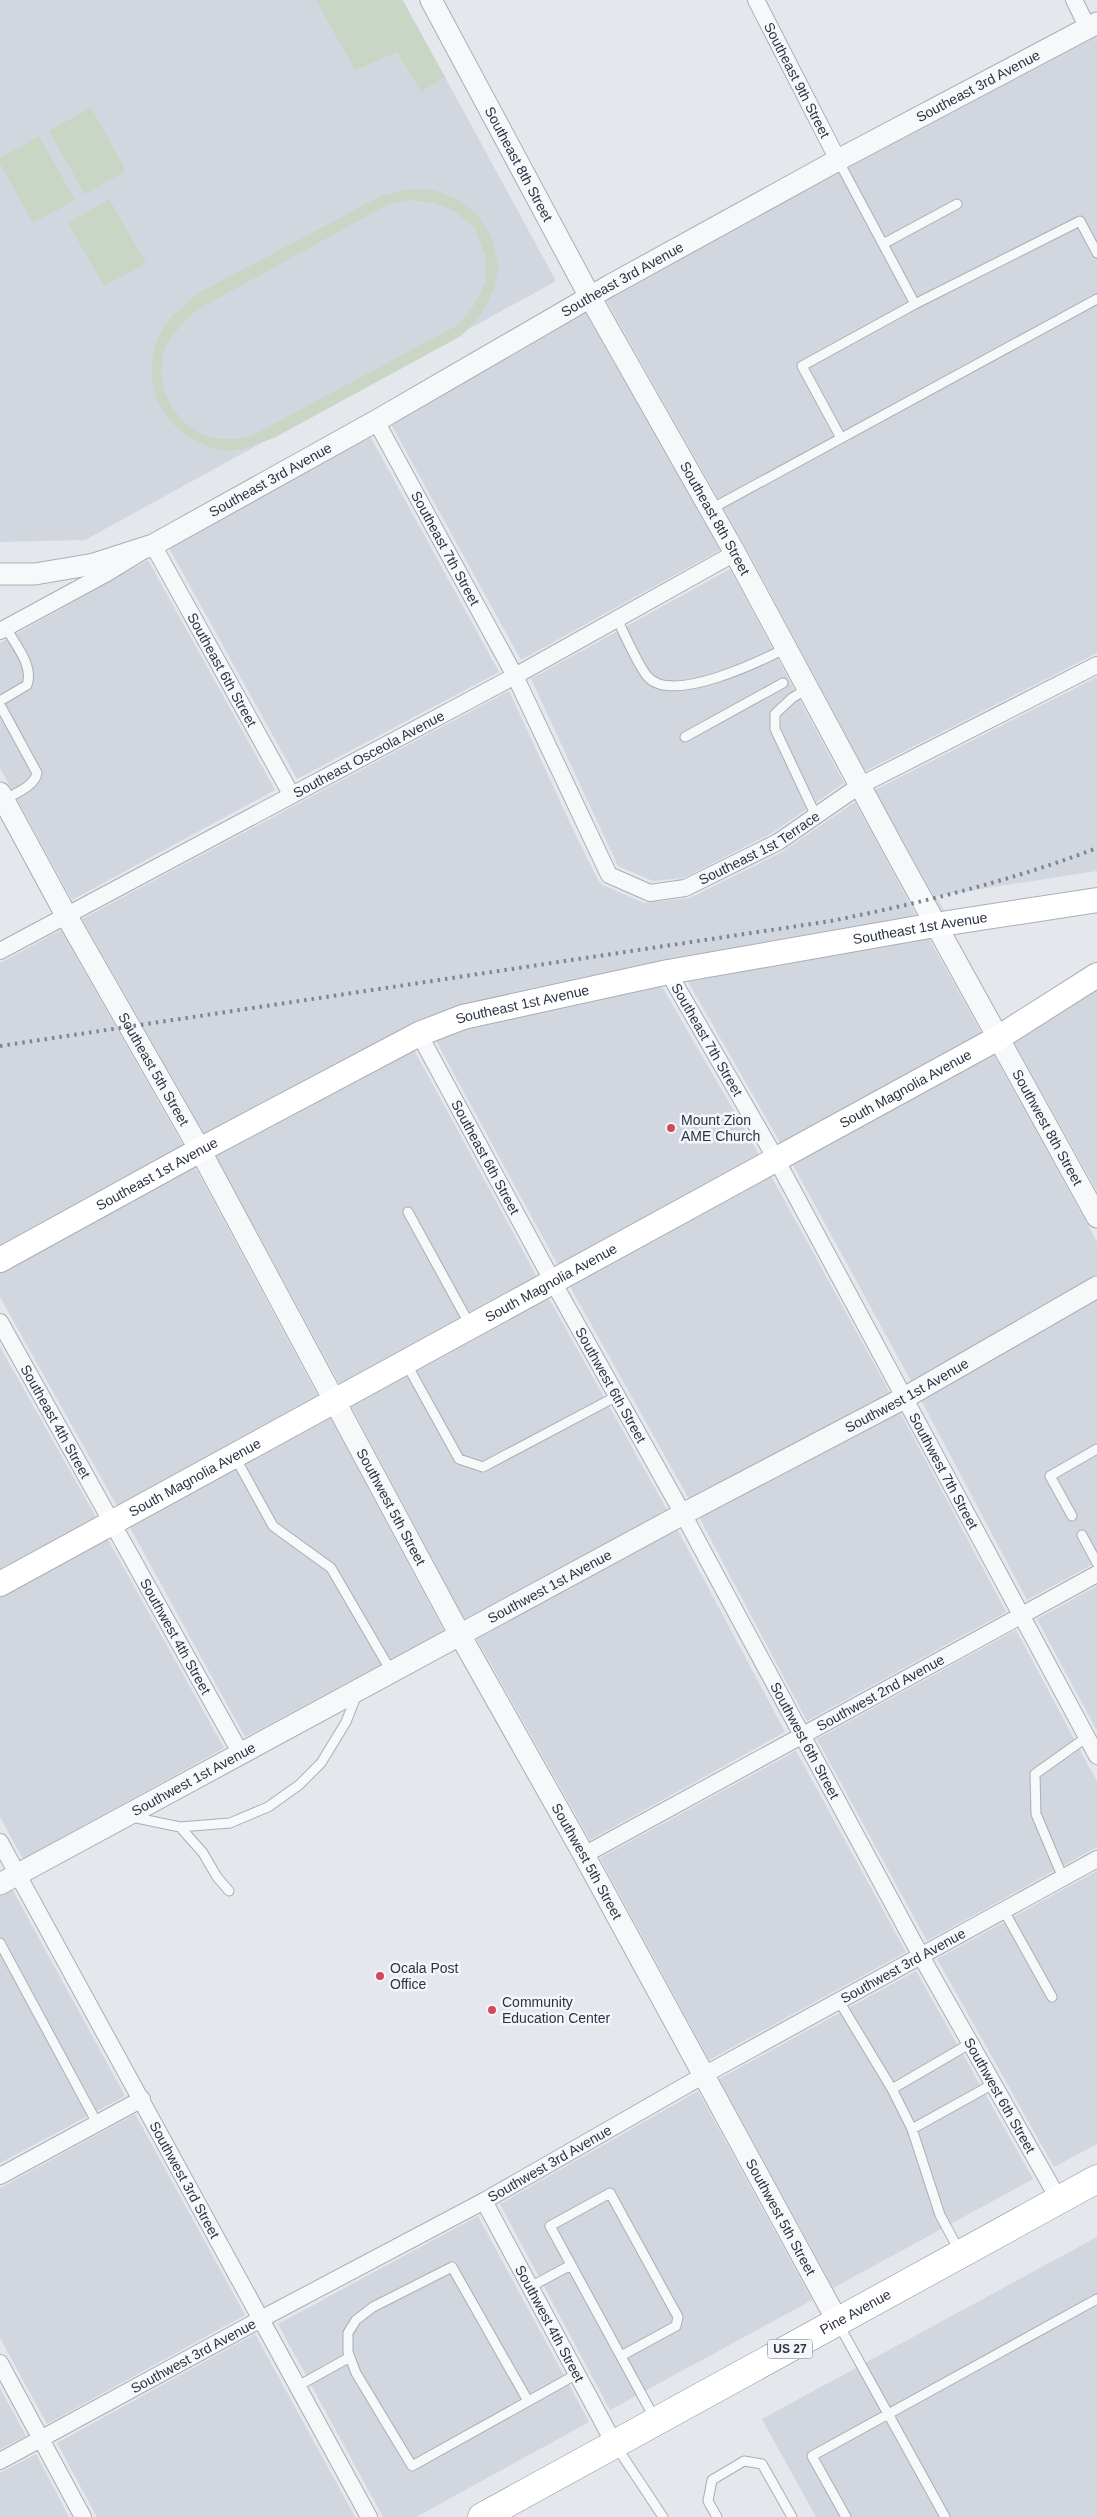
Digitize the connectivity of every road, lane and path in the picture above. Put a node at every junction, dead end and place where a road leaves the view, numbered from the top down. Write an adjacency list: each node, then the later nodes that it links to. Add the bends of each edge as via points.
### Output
1 (431, 0): 9 (street, Southeast 8th Street)
2 (756, 0): 5 (street, Southeast 9th Street)
3 (1074, 0): 4 (street)
4 (1093, 25): 5 (street, Southeast 3rd Avenue)
5 (838, 160): 7 (lane); 9 (street, Southeast 3rd Avenue)
6 (958, 204): 7 (lane)
7 (883, 244): 11 (lane)
8 (1097, 253): 11 (lane, via 1080,220)
9 (590, 297): 12 (street, Southeast 3rd Avenue); 14 (street, Southeast 8th Street)
10 (1097, 299): 13 (lane)
11 (916, 304): 13 (lane, via 802,366)
12 (376, 421): 15 (street, Southeast 3rd Avenue); 22 (street, Southeast 7th Street)
13 (841, 438): 14 (lane)
14 (710, 509): 16 (street, Southeast 8th Street)
15 (153, 544): 17 (street, Southeast 3rd Avenue, via 94,564 35,574); 19 (street, Southeast 3rd Avenue, via 107,573); 29 (street, Southeast 6th Street)
16 (735, 553): 18 (street, Southeast Osceola Avenue); 20 (street, Southeast 8th Street)
17 (0, 574)
18 (617, 619): 20 (lane, via 648,678 664,687 710,681); 22 (street, Southeast Osceola Avenue)
19 (3, 629): 25 (lane, via 28,666 30,678 27,685)
20 (786, 648): 24 (street, Southeast 8th Street)
21 (1097, 665): 28 (street, Southeast 1st Terrace)
22 (515, 676): 29 (street, Southeast Osceola Avenue); 31 (street, Southeast 1st Terrace, via 609,875 650,893 685,888 778,842)
23 (784, 683): 27 (lane)
24 (808, 689): 28 (street, Southeast 8th Street); 31 (lane, via 775,714 775,729)
25 (0, 701)
26 (0, 706): 30 (lane, via 37,773 28,786)
27 (685, 737)
28 (859, 786): 31 (street, Southeast 1st Terrace); 34 (street, Southeast 8th Street)
29 (291, 794): 33 (street, Southeast Osceola Avenue)
30 (2, 797): 33 (street, Southeast 5th Street)
31 (816, 816)
32 (1094, 906): 34 (main road, Southeast 1st Avenue)
33 (66, 915): 35 (street, Southeast Osceola Avenue); 40 (street, Southeast 5th Street)
34 (935, 925): 36 (main road, Southeast 1st Avenue); 39 (street, Southeast 8th Street)
35 (0, 950)
36 (668, 972): 38 (main road, Southeast 1st Avenue, via 463,1017); 41 (street, Southeast 7th Street)
37 (1097, 975): 39 (main road, South Magnolia Avenue)
38 (418, 1034): 40 (main road, Southeast 1st Avenue); 45 (street, Southeast 6th Street)
39 (998, 1038): 41 (main road, South Magnolia Avenue); 43 (street, Southwest 8th Street)
40 (200, 1150): 44 (main road, Southeast 1st Avenue); 52 (street, Southeast 5th Street)
41 (776, 1159): 45 (main road, South Magnolia Avenue); 51 (street, Southwest 7th Street)
42 (408, 1212): 48 (lane)
43 (1097, 1216)
44 (0, 1260)
45 (552, 1280): 48 (main road, South Magnolia Avenue); 50 (street, Southwest 6th Street)
46 (1097, 1287): 51 (street, Southwest 1st Avenue)
47 (0, 1322): 57 (street, Southeast 4th Street)
48 (470, 1325): 49 (main road, South Magnolia Avenue)
49 (405, 1361): 50 (lane, via 459,1459 483,1467); 52 (main road, South Magnolia Avenue)
50 (617, 1396): 55 (street, Southwest 6th Street)
51 (906, 1397): 55 (street, Southwest 1st Avenue); 62 (street, Southwest 7th Street)
52 (334, 1400): 54 (main road, South Magnolia Avenue); 63 (street, Southwest 5th Street)
53 (1097, 1449): 56 (lane, via 1050,1476)
54 (233, 1455): 57 (main road, South Magnolia Avenue); 64 (lane, via 273,1526 331,1568)
55 (683, 1514): 63 (street, Southwest 1st Avenue); 66 (street, Southwest 6th Street)
56 (1072, 1516)
57 (112, 1521): 61 (main road, South Magnolia Avenue); 68 (street, Southwest 4th Street)
58 (1082, 1536): 59 (lane)
59 (1097, 1563)
60 (1097, 1574): 62 (street, Southwest 2nd Avenue)
61 (0, 1584)
62 (1022, 1615): 66 (street, Southwest 2nd Avenue); 67 (street, Southwest 7th Street)
63 (460, 1635): 64 (street, Southwest 1st Avenue); 73 (street, Southwest 5th Street)
64 (391, 1671): 65 (street, Southwest 1st Avenue)
65 (360, 1688): 68 (street, Southwest 1st Avenue); 71 (lane, via 346,1722 321,1763 299,1785 268,1806 230,1823)
66 (801, 1736): 73 (street, Southwest 2nd Avenue); 80 (street, Southwest 6th Street)
67 (1087, 1737): 69 (street, Southwest 7th Street); 75 (lane, via 1035,1774 1036,1814)
68 (240, 1752): 70 (street, Southwest 1st Avenue)
69 (1097, 1756)
70 (125, 1815): 71 (lane); 76 (street, Southwest 1st Avenue)
71 (180, 1827): 77 (lane)
72 (0, 1842): 76 (street, Southwest 3rd Street)
73 (584, 1855): 84 (street, Southwest 5th Street)
74 (1097, 1859): 75 (street, Southwest 3rd Avenue)
75 (1063, 1878): 78 (street, Southwest 3rd Avenue)
76 (9, 1879): 87 (street, Southwest 3rd Street)
77 (229, 1891)
78 (1004, 1911): 80 (street, Southwest 3rd Avenue); 81 (lane)
79 (0, 1943): 88 (lane)
80 (921, 1956): 82 (street, Southwest 3rd Avenue); 83 (street, Southwest 6th Street)
81 (1052, 1998)
82 (839, 2001): 84 (street, Southwest 3rd Avenue); 86 (lane)
83 (970, 2043): 85 (street, Southwest 6th Street); 86 (lane)
84 (704, 2076): 93 (street, Southwest 3rd Avenue); 99 (street, Southwest 5th Street)
85 (993, 2084): 89 (lane); 92 (street, Southwest 6th Street)
86 (892, 2089): 89 (lane)
87 (142, 2099): 88 (street); 98 (street, Southwest 3rd Street)
88 (97, 2123): 90 (street)
89 (912, 2129): 94 (lane, via 940,2214)
90 (0, 2176)
91 (1097, 2179): 92 (highway, Pine Avenue / US 27)
92 (1059, 2200): 94 (highway, Pine Avenue / US 27)
93 (484, 2201): 96 (street, Southwest 4th Street); 98 (street, Southwest 3rd Avenue)
94 (961, 2254): 99 (highway, Pine Avenue / US 27)
95 (571, 2265): 96 (lane); 100 (lane); 100 (lane, via 550,2226 610,2193 678,2317 676,2326)
96 (530, 2287): 103 (street, Southwest 4th Street)
97 (1097, 2299): 106 (lane)
98 (261, 2319): 104 (street, Southwest 3rd Street); 108 (street, Southwest 3rd Avenue)
99 (838, 2322): 106 (lane); 107 (highway, Pine Avenue / US 27)
100 (621, 2356): 107 (lane)
101 (350, 2357): 104 (lane); 105 (lane, via 356,2373 412,2466); 105 (lane, via 348,2333 356,2320 373,2307 452,2267)
102 (0, 2363): 108 (street)
103 (577, 2374): 105 (lane); 109 (street, Southwest 4th Street)
104 (298, 2386): 112 (street, Southwest 3rd Street)
105 (528, 2401)
106 (888, 2413): 117 (lane, via 812,2456); 118 (lane)
107 (656, 2422): 109 (highway, Pine Avenue / US 27)
108 (42, 2439): 110 (street, Southwest 3rd Avenue); 111 (street)
109 (615, 2445): 113 (highway, Pine Avenue / US 27); 114 (lane)
110 (0, 2461)
111 (83, 2517)
112 (369, 2517)
113 (482, 2517)
114 (663, 2517)
115 (717, 2517): 116 (lane, via 708,2501 712,2480 744,2461 762,2464)
116 (792, 2517)
117 (846, 2517)
118 (945, 2517)

